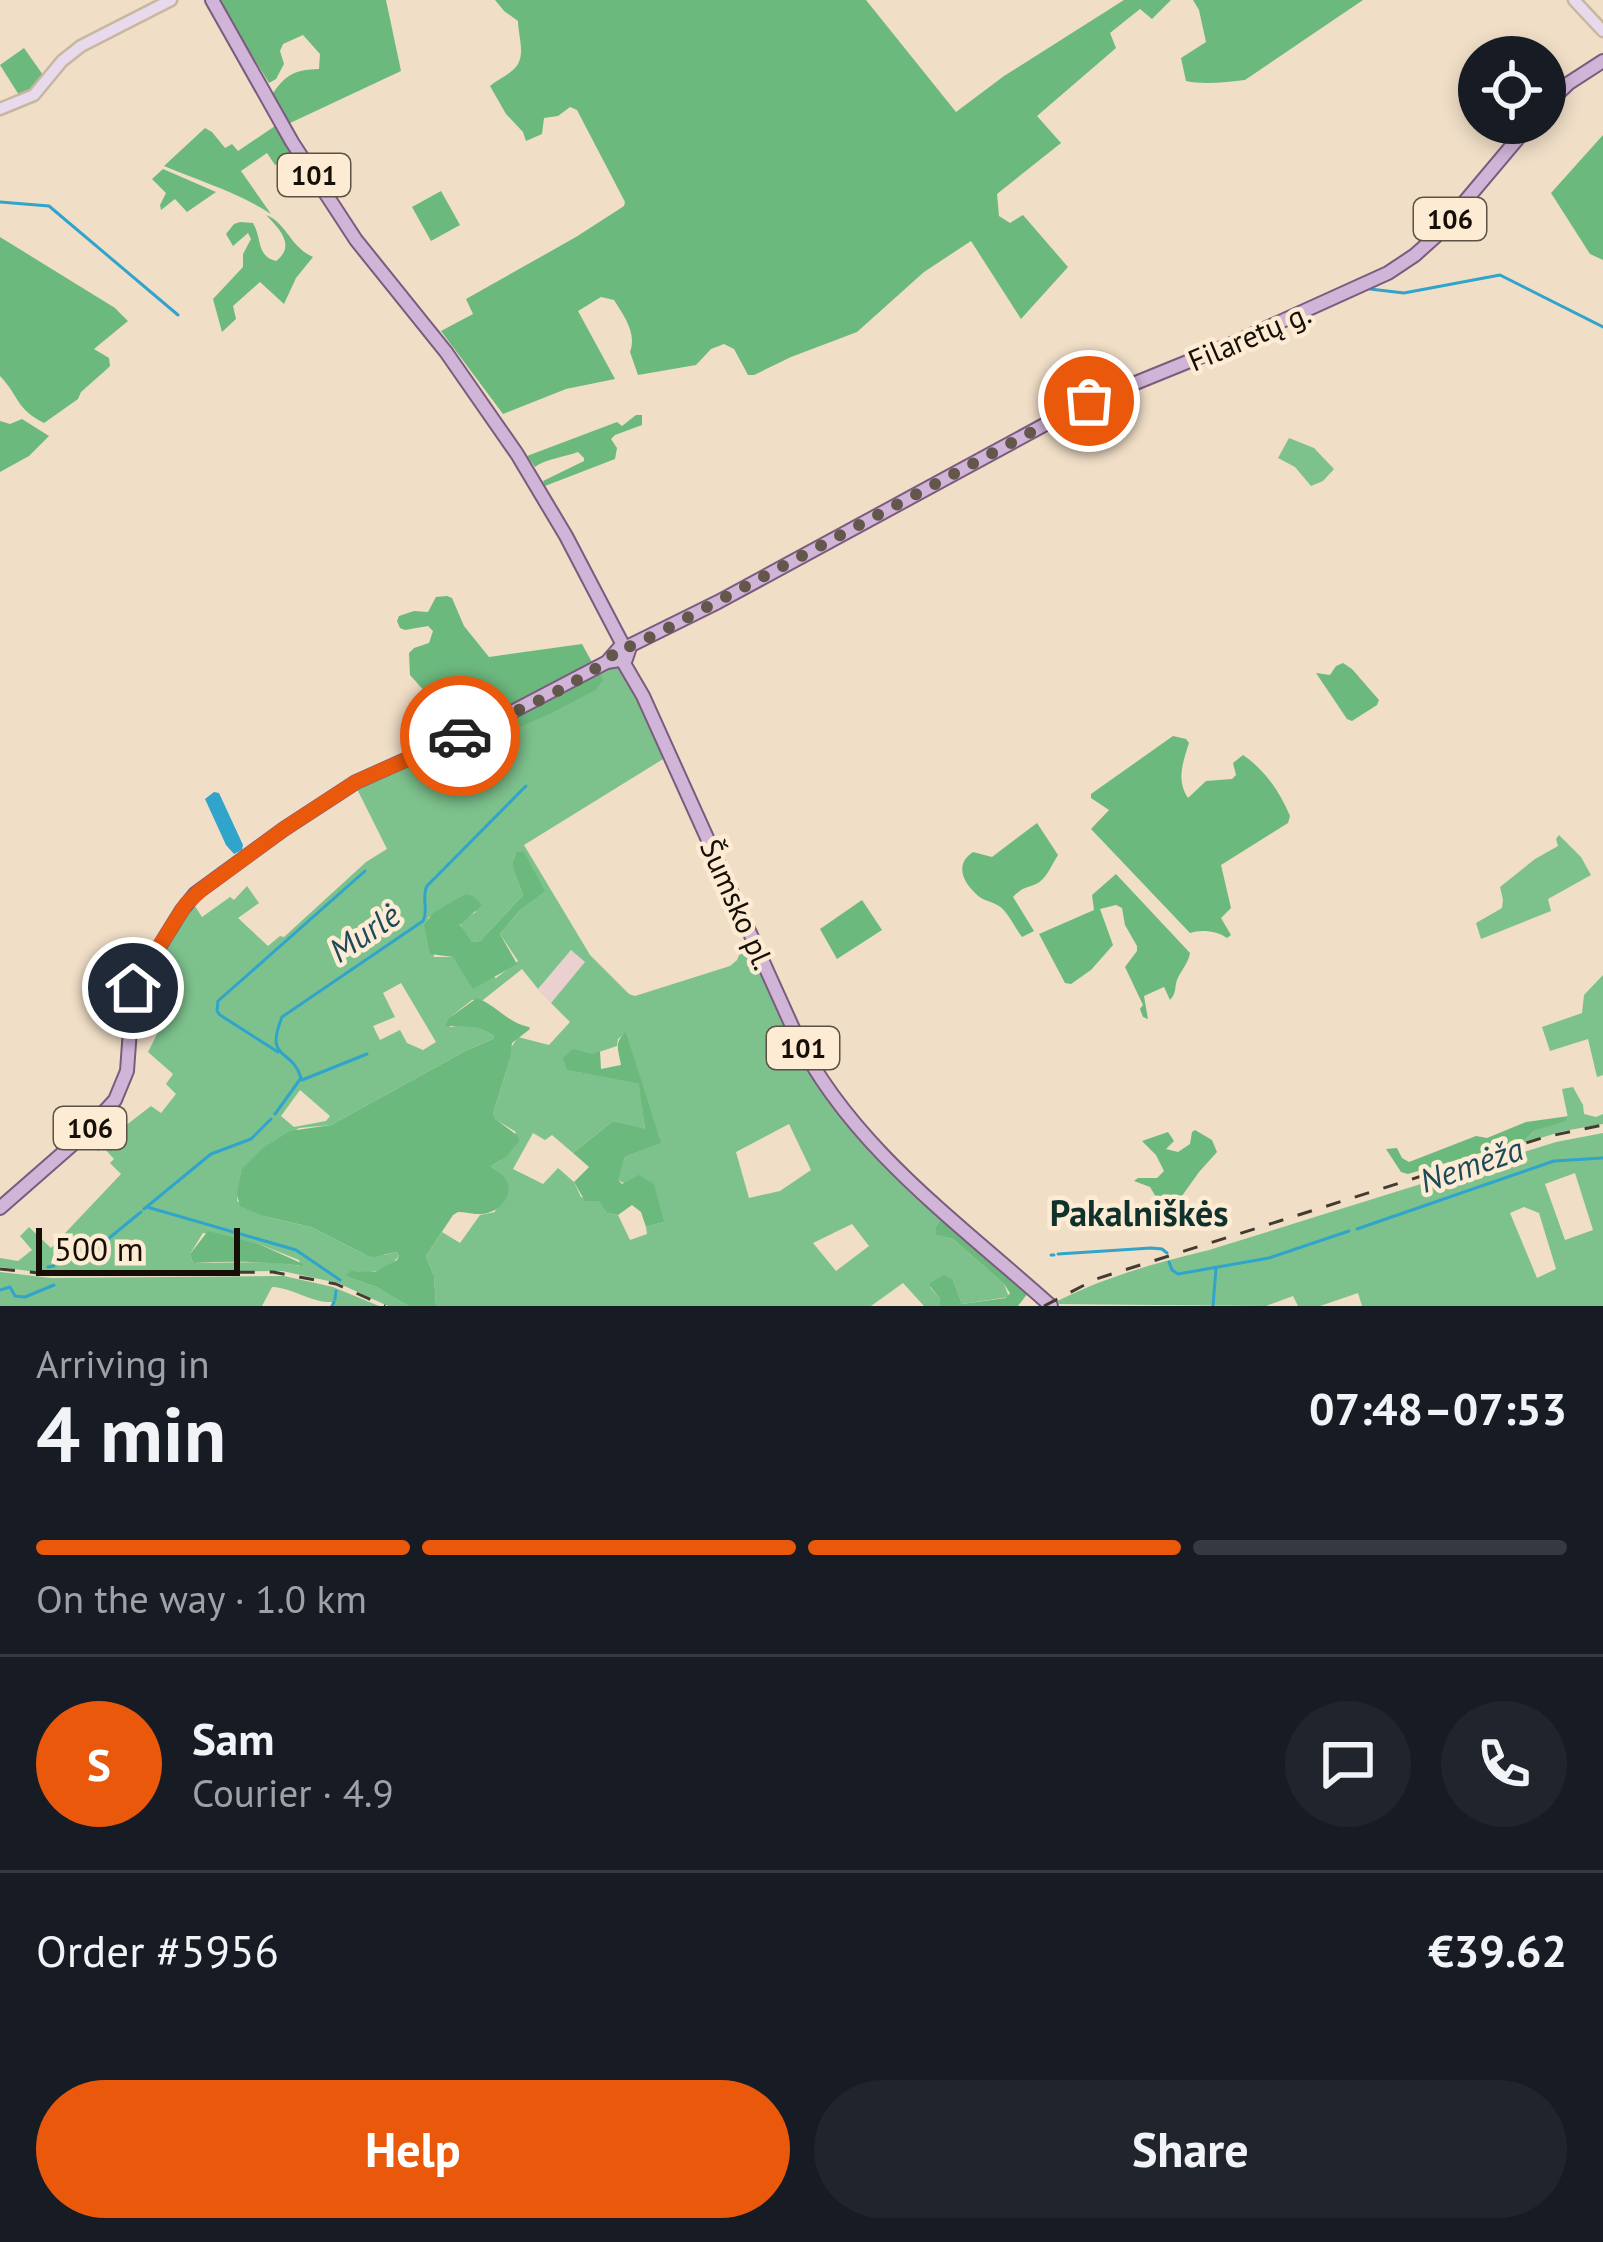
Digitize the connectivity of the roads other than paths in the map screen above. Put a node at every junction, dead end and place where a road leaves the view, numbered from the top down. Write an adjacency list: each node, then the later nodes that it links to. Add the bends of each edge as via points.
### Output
1 (171, 0): 7 (main road, via 80,46 34,94)
2 (212, 0): 9 (main road, Šumsko pl. / 101, via 356,240 507,439 566,536)
3 (1574, 0): 4 (main road)
4 (1603, 32)
5 (1603, 61): 6 (main road)
6 (1566, 86)
7 (0, 109)
8 (1513, 144): 9 (main road, Filaretų g. / 106, via 1435,237 1388,274 1078,406)
9 (621, 654): 10 (main road, 106, via 356,782 189,900 136,982 116,1100); 11 (main road, Šumsko pl. / 101, via 821,1081 880,1152)
10 (0, 1208)
11 (1051, 1305)

